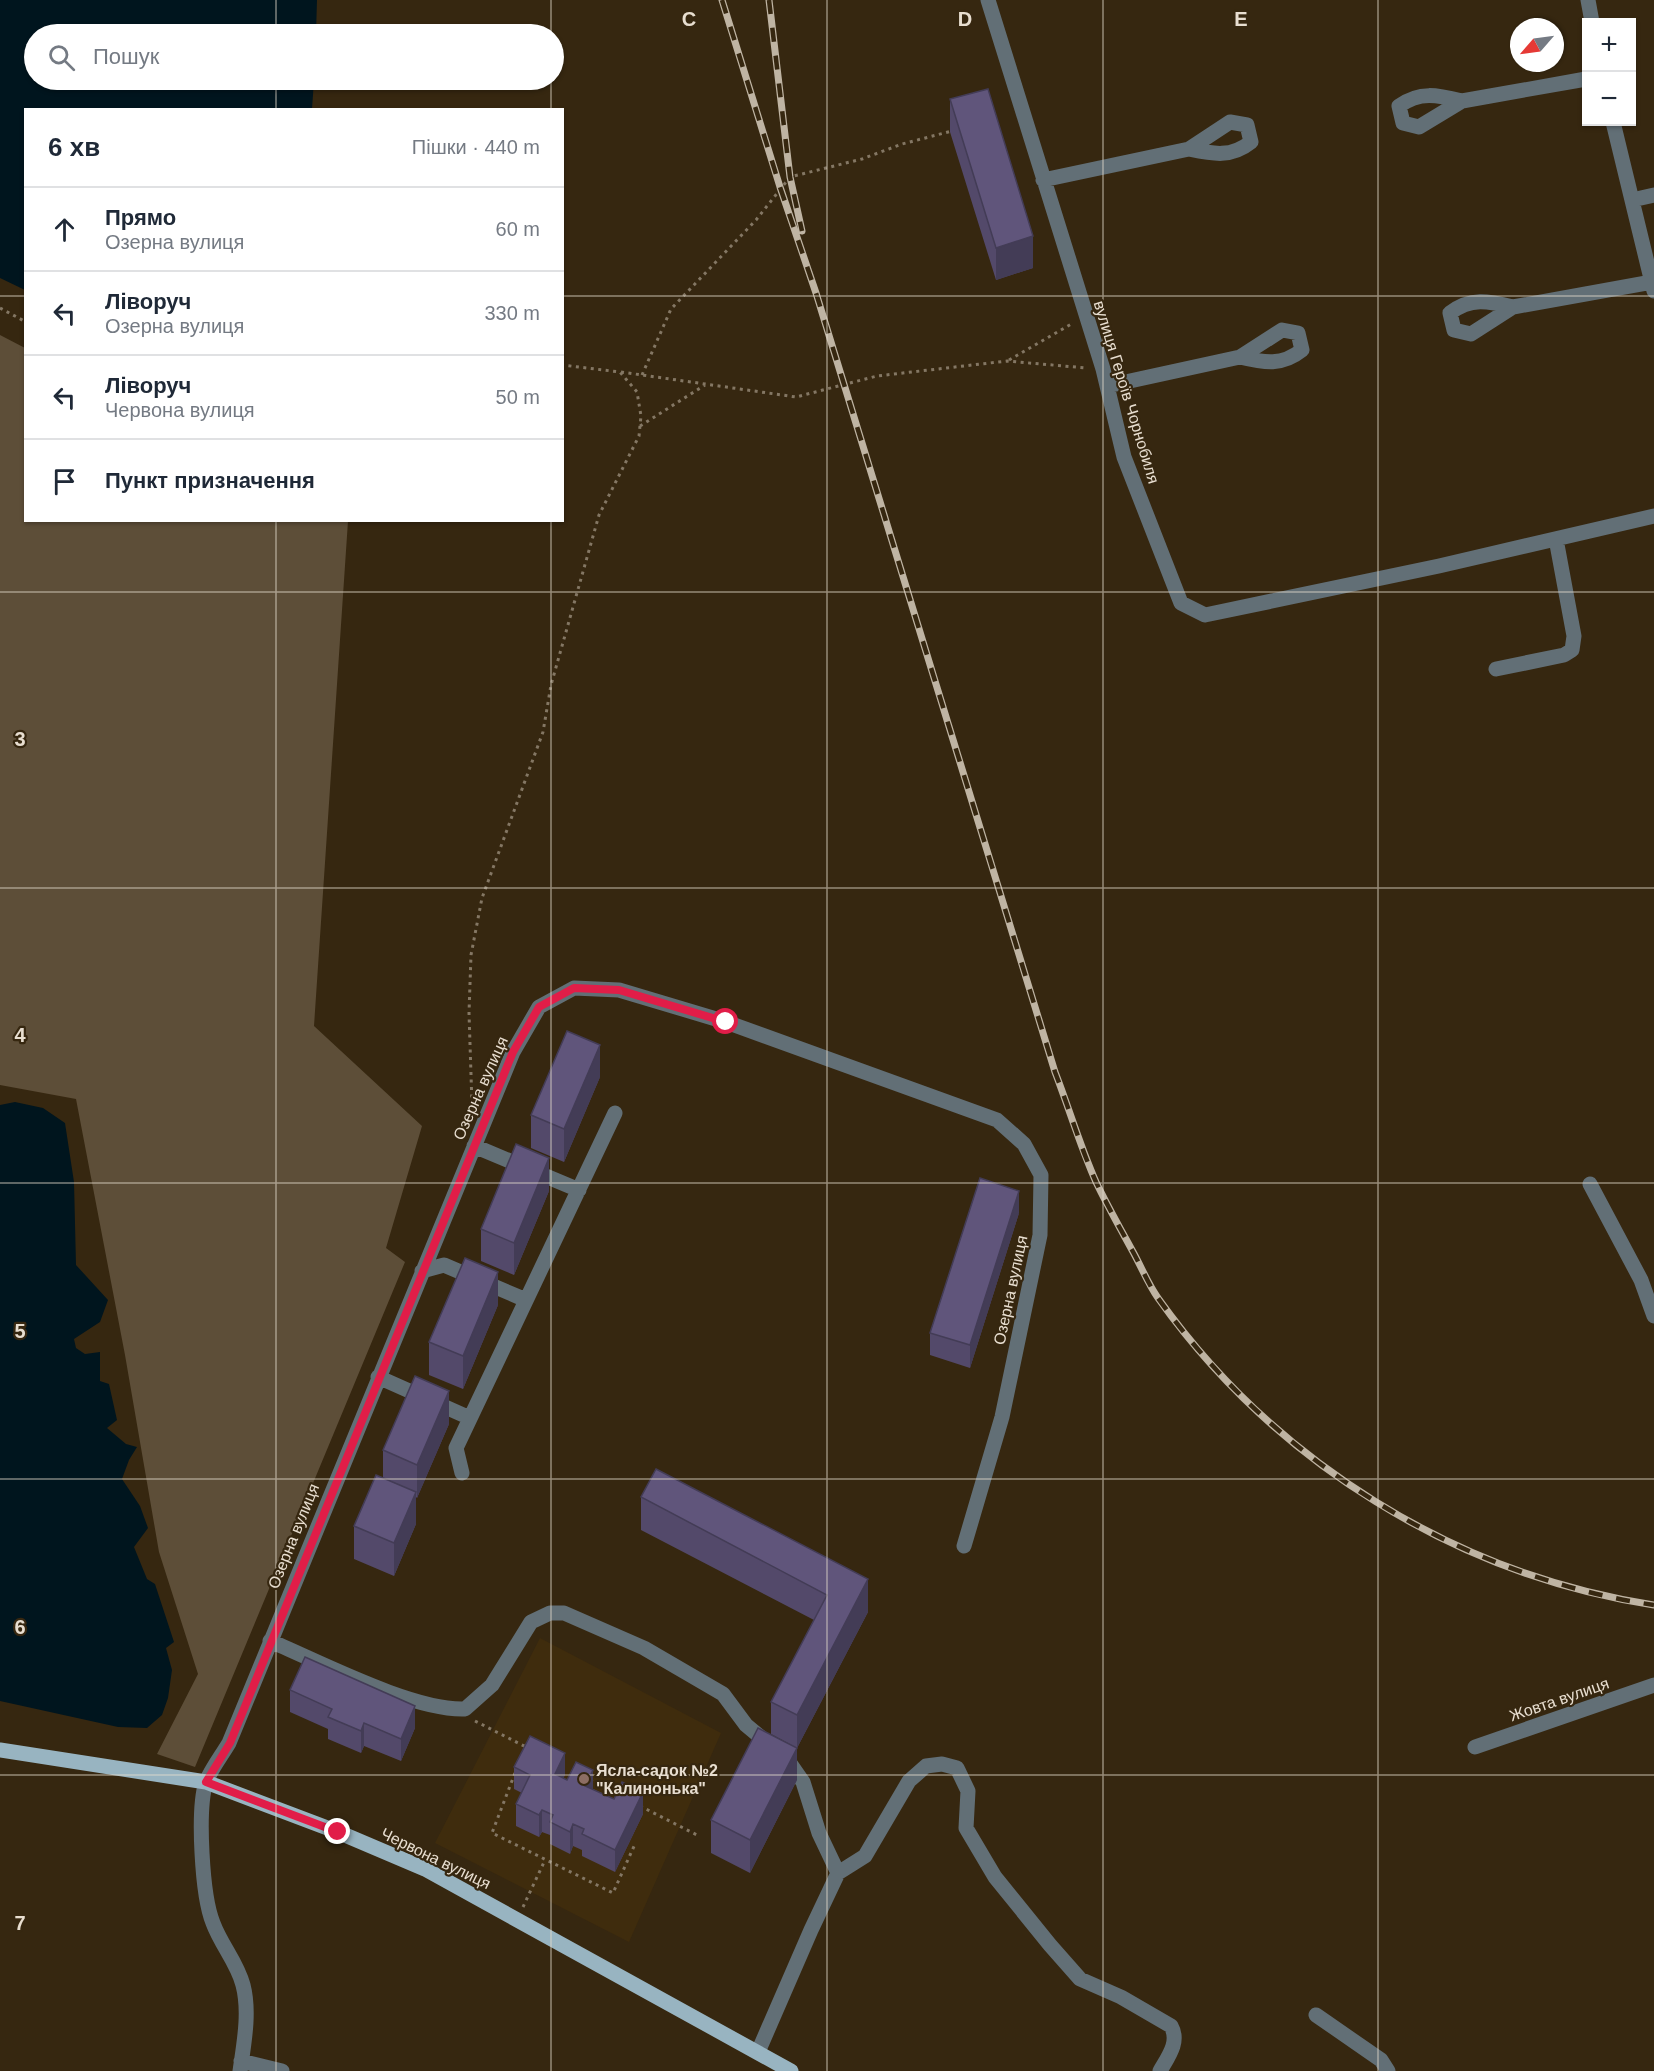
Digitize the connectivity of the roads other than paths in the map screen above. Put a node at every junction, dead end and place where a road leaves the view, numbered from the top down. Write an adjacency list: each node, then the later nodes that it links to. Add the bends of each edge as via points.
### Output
1 (988, 0): 8 (street, вулиця Героїв Чорнобиля)
2 (1588, 0): 3 (street)
3 (1591, 18)
4 (1582, 80): 5 (street)
5 (1462, 101)
6 (1614, 126): 10 (street)
7 (1189, 149): 8 (street)
8 (1043, 180): 14 (street, вулиця Героїв Чорнобиля)
9 (1654, 195): 10 (street)
10 (1632, 200): 11 (street)
11 (1653, 287): 12 (street)
12 (1513, 307)
13 (1240, 357): 14 (street)
14 (1107, 386): 16 (street, вулиця Героїв Чорнобиля, via 1124,458 1181,603 1205,615)
15 (1654, 516): 16 (street, вулиця Героїв Чорнобиля)
16 (1556, 539): 17 (street, via 1574,636 1572,650)
17 (1496, 669)
18 (615, 1113): 21 (street)
19 (474, 1146): 21 (street); 22 (street, Озерна вулиця); 28 (street, Озерна вулиця, via 513,1052 539,1007 574,988 619,990 726,1022 1008,1127 1024,1144 1041,1175 1040,1235 1002,1417)
20 (1590, 1184): 24 (street, via 1641,1280)
21 (579, 1190): 23 (street)
22 (422, 1271): 23 (street, via 444,1265); 25 (street, Озерна вулиця)
23 (526, 1300): 26 (street)
24 (1654, 1316)
25 (378, 1377): 26 (street); 29 (street, Озерна вулиця)
26 (471, 1418): 27 (street, via 456,1448)
27 (462, 1473)
28 (964, 1546)
29 (270, 1641): 33 (street, Озерна вулиця, via 230,1743); 34 (street, via 414,1701 452,1710 465,1709 492,1685 531,1622 550,1613 564,1612 644,1648 723,1694 746,1725 787,1759 803,1782 819,1833)
30 (1654, 1685): 31 (street, Жовта вулиця)
31 (1475, 1747)
32 (0, 1750): 33 (main road, Червона вулиця)
33 (206, 1782): 36 (main road, Червона вулиця, via 425,1869); 37 (street, via 201,1850 212,1920 243,1986 247,2010)
34 (838, 1873): 36 (street); 40 (street, via 865,1856 909,1781 926,1766 942,1764 957,1768 968,1791 966,1828 995,1877 1050,1945 1080,1979 1171,2026 1175,2033 1172,2050)
35 (1316, 2014): 41 (street, via 1381,2060)
36 (758, 2052): 39 (main road, Червона вулиця)
37 (241, 2066): 38 (street)
38 (282, 2071)
39 (791, 2071)
40 (1160, 2071)
41 (1388, 2071)

